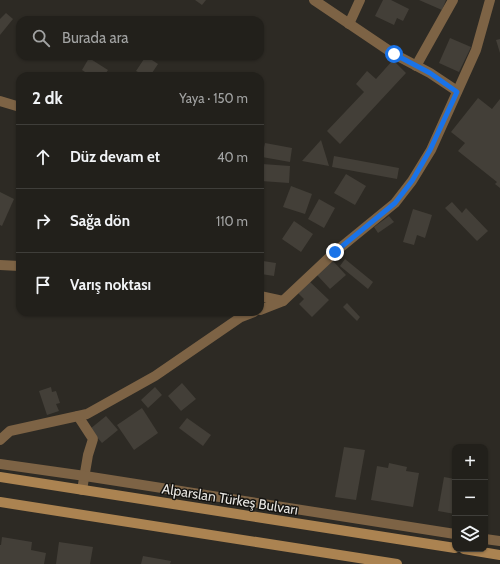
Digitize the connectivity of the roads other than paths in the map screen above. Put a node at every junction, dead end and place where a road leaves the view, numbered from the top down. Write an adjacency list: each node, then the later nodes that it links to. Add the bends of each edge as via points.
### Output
1 (314, 0): 5 (street)
2 (360, 0): 5 (street)
3 (454, 0): 6 (street)
4 (490, 0): 7 (street, via 476,50)
5 (349, 24): 6 (street)
6 (416, 66): 7 (street)
7 (457, 92): 13 (street, via 430,150 412,181 395,203 335,252)
8 (0, 101): 9 (street)
9 (16, 106)
10 (0, 265): 11 (street)
11 (16, 266)
12 (264, 297): 13 (street)
13 (283, 301): 14 (street)
14 (264, 308)
15 (244, 316): 16 (street, via 155,376 87,414)
16 (78, 416): 17 (street, via 10,431); 19 (street, via 93,438)
17 (0, 440)
18 (0, 464): 19 (street)
19 (85, 476): 21 (street); 23 (street)
20 (0, 477): 21 (main road, Alparslan Türkeş Bulvarı)
21 (82, 490): 26 (main road, Alparslan Türkeş Bulvarı)
22 (0, 502): 29 (main road)
23 (452, 534)
24 (488, 539): 25 (street)
25 (500, 541)
26 (452, 548)
27 (482, 552): 28 (main road)
28 (500, 555)
29 (397, 564)

